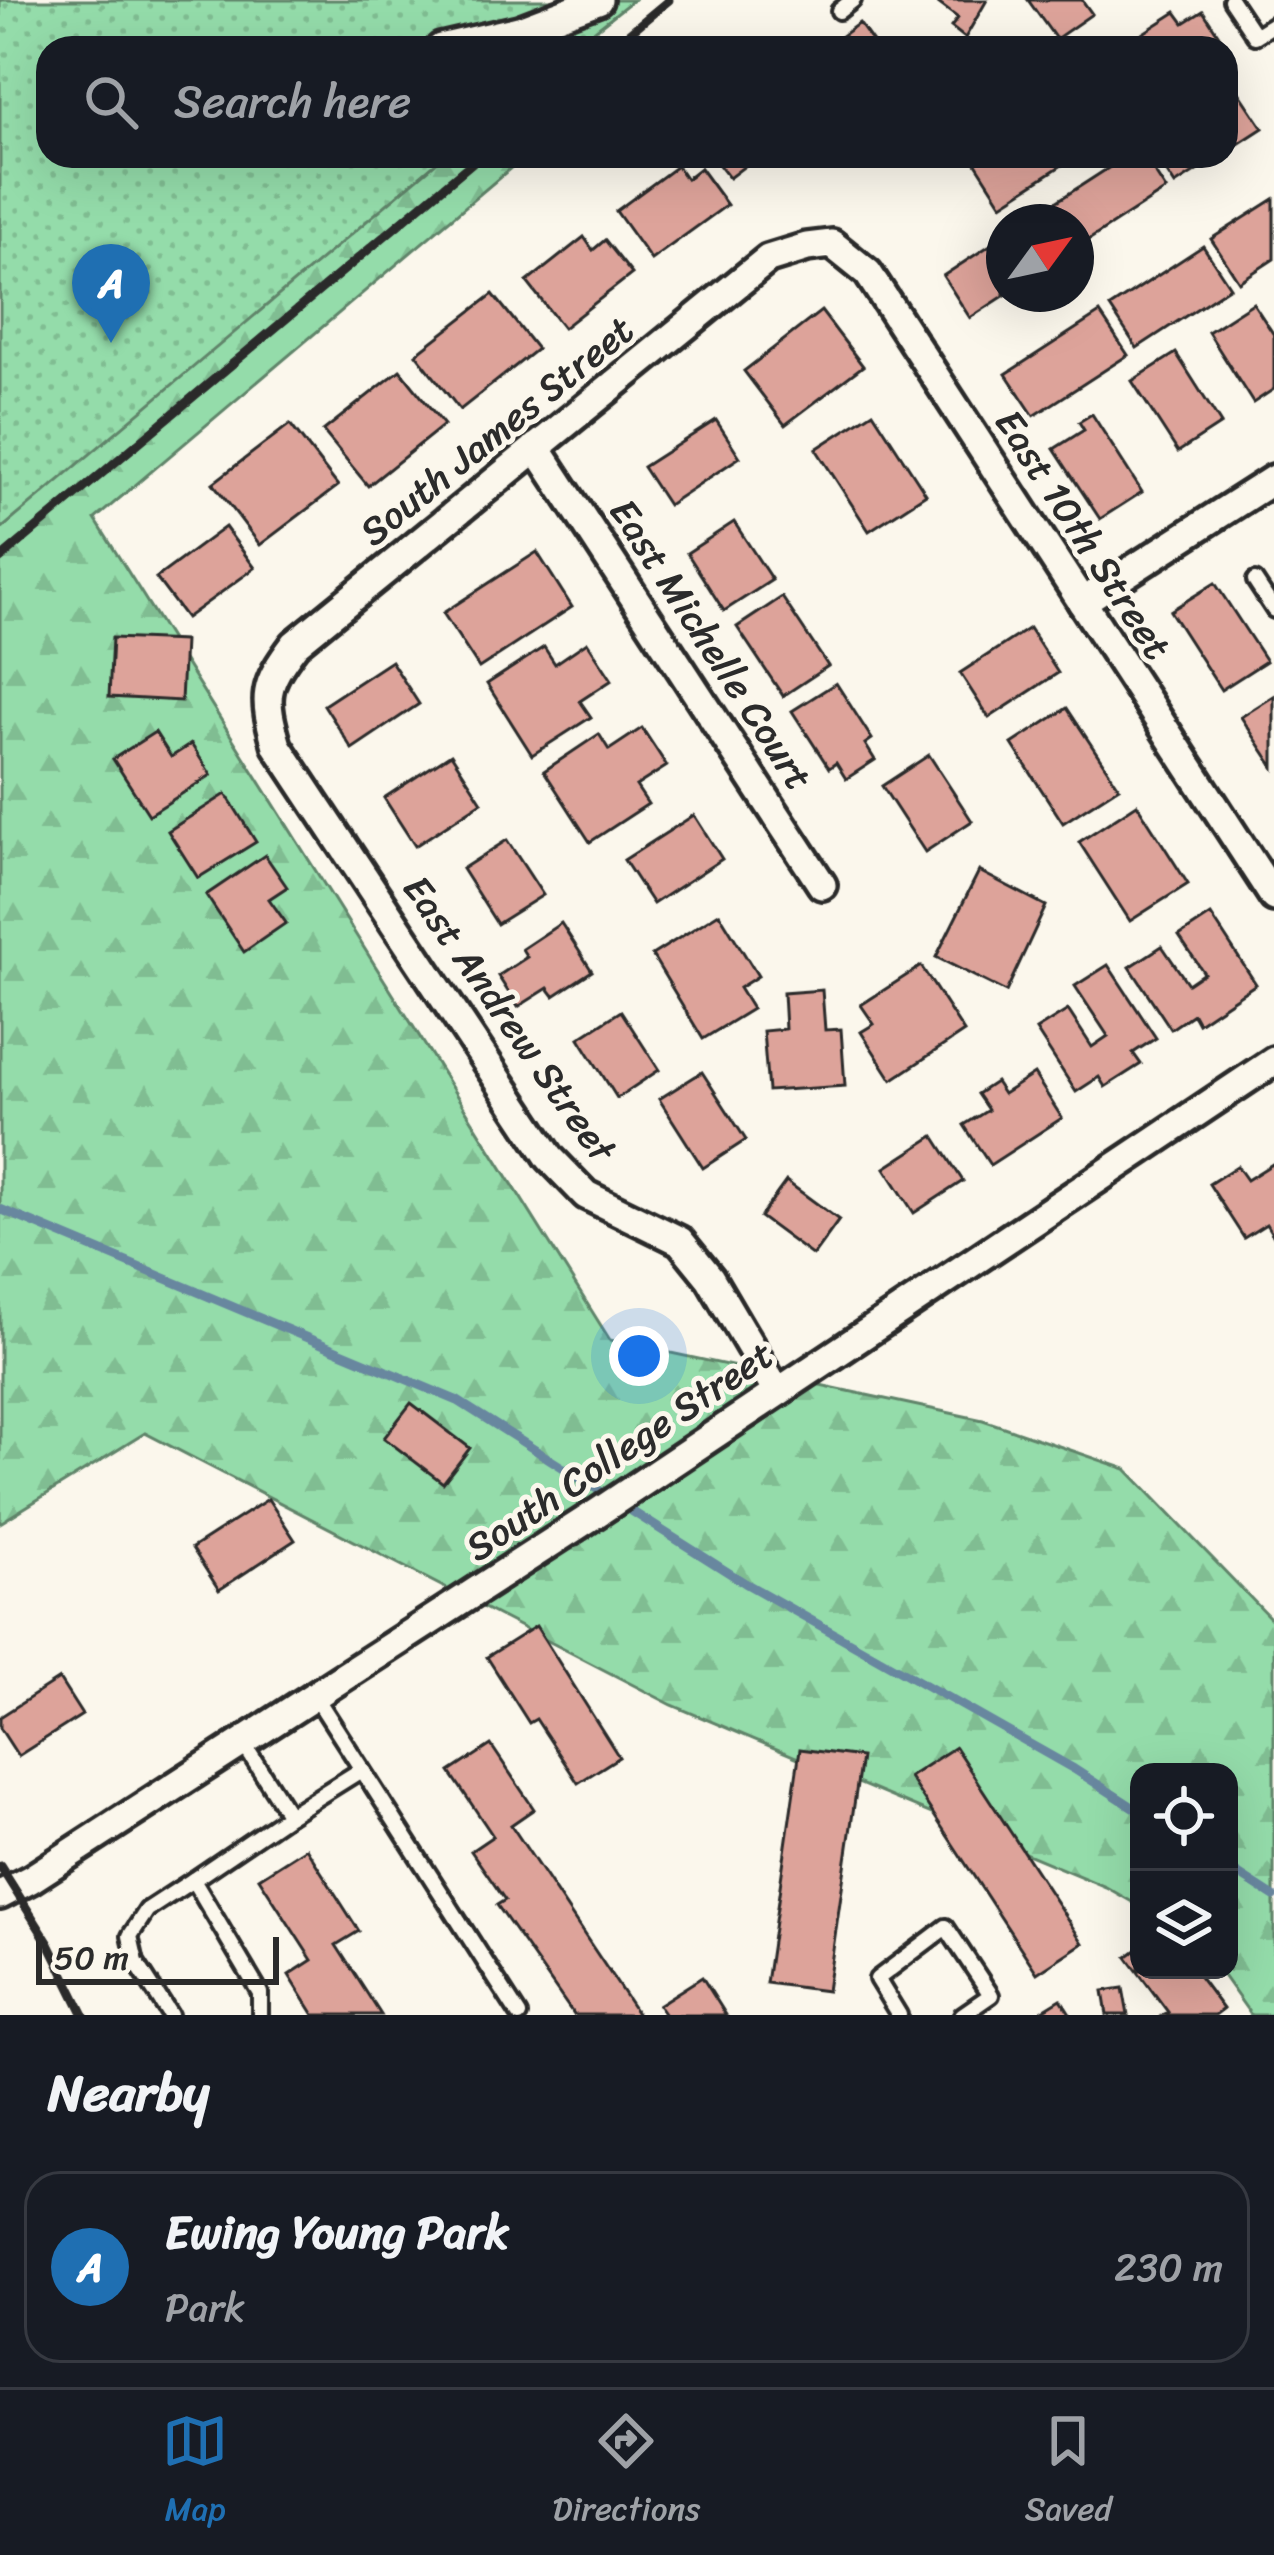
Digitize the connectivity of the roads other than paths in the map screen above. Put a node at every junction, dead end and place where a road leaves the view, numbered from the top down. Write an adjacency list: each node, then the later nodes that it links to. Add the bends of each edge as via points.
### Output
1 (598, 0): 6 (street)
2 (853, 0): 4 (lane)
3 (1231, 0): 5 (lane, via 1255,36)
4 (839, 11)
5 (1274, 24)
6 (493, 36)
7 (807, 247): 8 (street, South James Street, via 768,260); 11 (street, East 10th Street, via 832,244 868,273)
8 (536, 447): 13 (street, South James Street, via 296,644); 14 (street, East Michelle Court)
9 (1274, 479): 11 (street)
10 (1255, 581): 12 (lane)
11 (1082, 602): 15 (street, East 10th Street)
12 (1274, 610)
13 (265, 703): 17 (street, East Andrew Street, via 277,746 550,1158 586,1195 680,1241)
14 (822, 885)
15 (1274, 897)
16 (1274, 1061): 17 (street, South College Street)
17 (778, 1392): 18 (street, South College Street)
18 (314, 1696): 19 (street, South College Street); 20 (lane)
19 (243, 1742): 21 (lane); 23 (street, South College Street)
20 (361, 1770): 21 (lane); 26 (lane)
21 (289, 1815): 22 (lane)
22 (193, 1880): 24 (lane, via 147,1910 130,1936); 25 (lane, via 260,1993)
23 (0, 1894)
24 (170, 2015)
25 (260, 2015)
26 (519, 2015)
27 (899, 2015): 28 (lane, via 877,1979 946,1927 991,1995)
28 (962, 2015)

